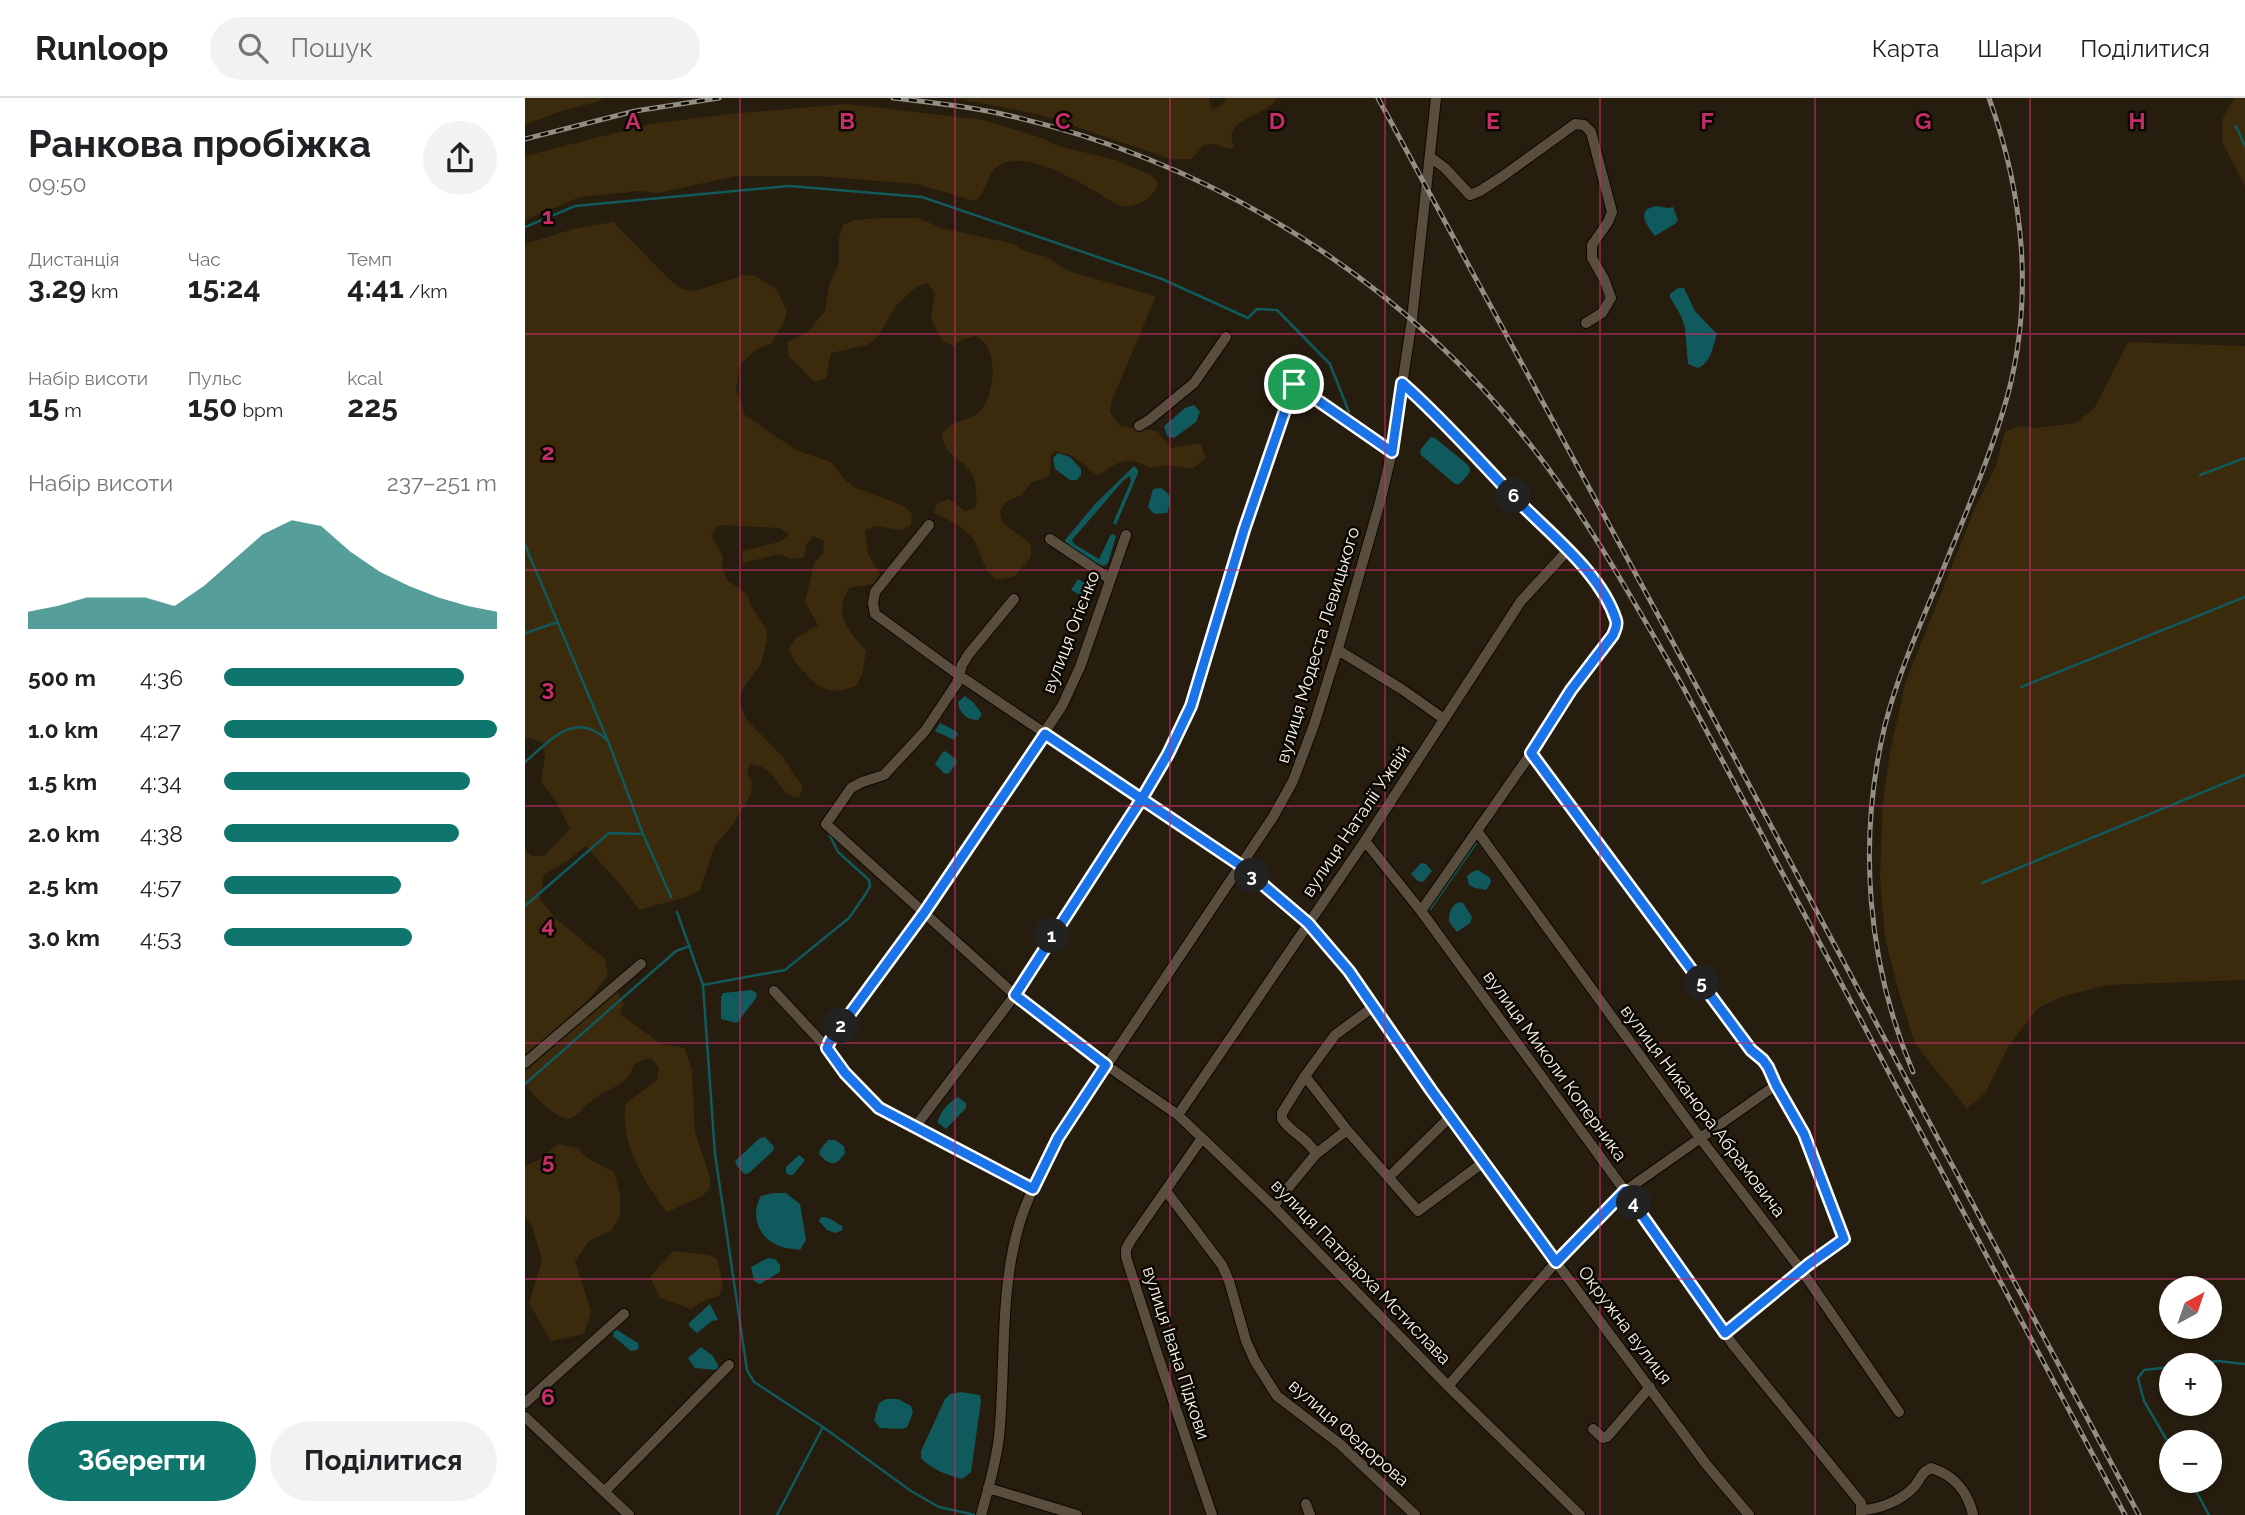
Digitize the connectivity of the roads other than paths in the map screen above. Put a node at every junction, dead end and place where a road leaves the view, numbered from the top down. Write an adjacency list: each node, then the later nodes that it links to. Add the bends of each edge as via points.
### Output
1 (1436, 98): 2 (street)
2 (1430, 157): 3 (street, via 1469,195 1575,124 1591,132 1612,212 1592,245 1592,258 1611,298 1602,313); 5 (street, вулиця Модеста Левицького)
3 (1586, 323)
4 (1226, 337): 6 (street, via 1194,383)
5 (1402, 383): 7 (street, вулиця Модеста Левицького); 11 (street)
6 (1139, 426)
7 (1392, 452): 14 (street, вулиця Модеста Левицького); 19 (street, via 1294,384 1191,706)
8 (929, 525): 15 (street, Окружна вулиця, via 876,592 875,614)
9 (1126, 535): 12 (street, вулиця Огієнко)
10 (1050, 539): 12 (street)
11 (1568, 551): 16 (street, вулиця Наталії Ужвій, via 1521,601); 18 (street, via 1607,601 1617,626)
12 (1110, 579): 17 (street, вулиця Огієнко, via 1080,667)
13 (1014, 599): 15 (street, via 968,655)
14 (1338, 650): 16 (street); 22 (street, вулиця Модеста Левицького, via 1293,780)
15 (960, 676): 17 (street, Окружна вулиця); 24 (street, вулиця Патріарха Мстислава, via 925,731 898,761 884,775 851,788 826,824)
16 (1444, 719): 21 (street, вулиця Наталії Ужвій)
17 (1045, 734): 19 (street, Окружна вулиця); 24 (street, вулиця Огієнко)
18 (1531, 753): 20 (street); 34 (street, via 1751,1050 1763,1060)
19 (1141, 800): 22 (street, Окружна вулиця); 28 (street)
20 (1477, 831): 23 (street); 40 (street, вулиця Никанора Абрамовича)
21 (1365, 841): 23 (street, вулиця Миколи Коперника); 25 (street, вулиця Наталії Ужвій)
22 (1240, 865): 25 (street, Окружна вулиця); 32 (street, вулиця Модеста Левицького)
23 (1420, 911): 46 (street, вулиця Миколи Коперника)
24 (924, 913): 28 (street, вулиця Патріарха Мстислава); 30 (street, вулиця Огієнко)
25 (1308, 923): 29 (street, Окружна вулиця); 35 (street, вулиця Наталії Ужвій)
26 (641, 964): 31 (street)
27 (774, 991): 30 (street)
28 (1015, 995): 32 (street, вулиця Патріарха Мстислава); 37 (street)
29 (1373, 1007): 33 (street, via 1335,1035); 36 (street, Окружна вулиця)
30 (827, 1048): 37 (street, via 879,1108)
31 (525, 1063)
32 (1106, 1065): 35 (street, вулиця Патріарха Мстислава); 44 (street, вулиця Модеста Левицького, via 1058,1138)
33 (1305, 1076): 38 (street); 41 (street, via 1282,1119)
34 (1776, 1085): 40 (street); 49 (street, via 1804,1134 1844,1239)
35 (1178, 1115): 39 (street, вулиця Патріарха Мстислава)
36 (1451, 1116): 42 (street, Окружна вулиця); 43 (street)
37 (915, 1127): 44 (street)
38 (1347, 1130): 41 (street); 43 (street)
39 (1202, 1138): 45 (street, вулиця Івана Підкови); 47 (street, вулиця Патріарха Мстислава)
40 (1700, 1139): 46 (street); 49 (street, вулиця Никанора Абрамовича)
41 (1316, 1153): 47 (street)
42 (1485, 1161): 43 (street, via 1418,1211); 48 (street, Окружна вулиця)
43 (1388, 1177)
44 (1033, 1189): 59 (street, вулиця Модеста Левицького, via 1019,1227 1010,1277 999,1440)
45 (1167, 1191): 65 (street, вулиця Івана Підкови, via 1131,1240 1126,1257); 66 (street, вулиця Федорова, via 1221,1265 1246,1341 1272,1389 1340,1444)
46 (1625, 1191): 48 (street); 51 (street, вулиця Миколи Коперника)
47 (1273, 1206): 53 (street, вулиця Патріарха Мстислава)
48 (1556, 1262): 53 (street); 54 (street, Окружна вулиця)
49 (1802, 1271): 51 (street); 56 (street, вулиця Никанора Абрамовича)
50 (624, 1314): 55 (street)
51 (1725, 1333): 62 (street, вулиця Миколи Коперника, via 1861,1503)
52 (729, 1365): 60 (street)
53 (1448, 1386): 67 (street, вулиця Патріарха Мстислава)
54 (1650, 1387): 58 (street, via 1607,1437); 68 (street, Окружна вулиця)
55 (525, 1404)
56 (1899, 1412)
57 (525, 1417): 60 (street)
58 (1593, 1429)
59 (988, 1488): 61 (street, вулиця Модеста Левицького); 64 (street)
60 (605, 1491): 63 (street)
61 (982, 1512)
62 (1862, 1512): 69 (street, via 1905,1494 1931,1468 1957,1482)
63 (629, 1515)
64 (1077, 1515)
65 (1212, 1515)
66 (1415, 1515)
67 (1580, 1515)
68 (1749, 1515)
69 (1973, 1515)

